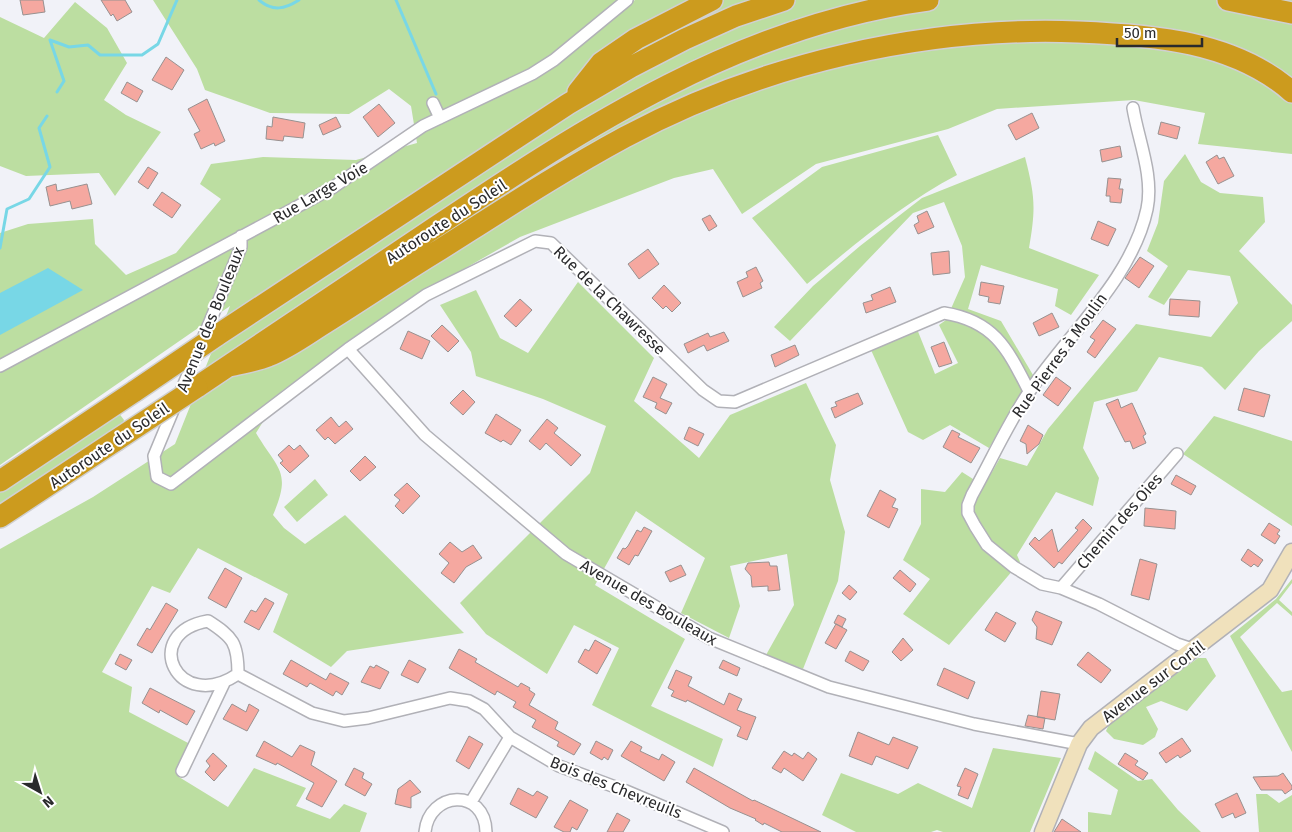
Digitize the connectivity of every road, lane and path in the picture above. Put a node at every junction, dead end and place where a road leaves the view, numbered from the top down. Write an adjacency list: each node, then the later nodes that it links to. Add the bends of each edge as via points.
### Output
1 (627, 0): 11 (street, Rue Large Voie, via 532,74)
2 (712, 0): 9 (highway, via 636,39 601,63)
3 (784, 0): 9 (highway, Autoroute du Soleil, via 736,16 685,39)
4 (928, 0): 15 (highway, Autoroute du Soleil, via 868,12 755,45 634,101 469,205)
5 (1228, 0): 6 (highway)
6 (1292, 13)
7 (1292, 92): 15 (highway, via 1253,64 1233,55 1116,34 957,36 895,45 823,61 720,94 625,137 269,356)
8 (433, 103): 11 (street)
9 (568, 104): 19 (highway, Autoroute du Soleil, bridge)
10 (1133, 108): 16 (street, Rue Pierres à Moulin, via 1148,178 1148,207 1136,247)
11 (440, 118): 12 (street, Rue Large Voie, via 423,126 332,188)
12 (241, 236): 14 (street, Rue Large Voie); 18 (street, Avenue des Bouleaux, via 241,246)
13 (348, 349): 16 (street, Rue de la Chawresse, via 426,295 535,241 552,243 703,390 719,401 735,402 944,313 977,322 993,336 1006,348); 18 (street, Rue de la Chawresse, via 172,484 157,477); 27 (street, Avenue des Bouleaux, via 425,435 566,554 709,638 829,687 974,724)
14 (0, 366)
15 (229, 366): 20 (highway, Autoroute du Soleil, bridge)
16 (1029, 391): 22 (street, Rue Pierres à Moulin, via 972,495 968,513 998,556 1042,584)
17 (1177, 454): 22 (street, Chemin des Oies)
18 (154, 456)
19 (0, 481)
20 (0, 517)
21 (1292, 552): 23 (main road, Avenue sur Cortil, via 1270,590)
22 (1061, 588): 23 (street, Rue Pierres à Moulin)
23 (1194, 650): 27 (main road, Avenue sur Cortil, via 1091,728)
24 (238, 674): 25 (street); 25 (street, via 238,655 229,634 208,621 192,624 179,634 171,649 173,666 185,680 207,686); 26 (street, Bois des Chevreuils, via 312,713 344,721 450,698 470,701 484,709)
25 (224, 683): 28 (street)
26 (510, 737): 29 (street); 32 (street, Bois des Chevreuils, via 559,766)
27 (1078, 744): 33 (main road, Avenue sur Cortil)
28 (182, 771)
29 (472, 802): 30 (street, via 454,799 442,804 431,812); 31 (street, via 486,823)
30 (425, 832)
31 (486, 832)
32 (724, 832)
33 (1043, 832)

